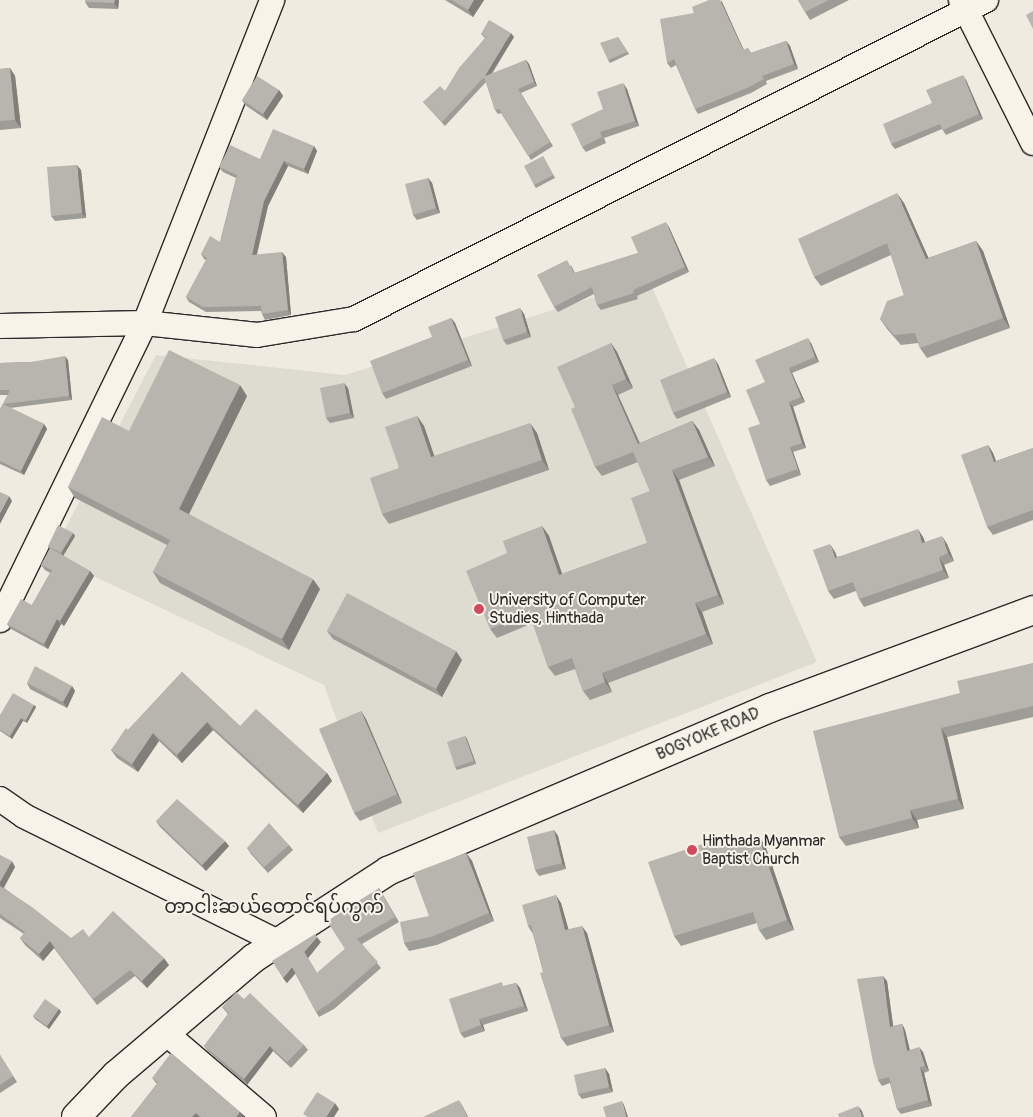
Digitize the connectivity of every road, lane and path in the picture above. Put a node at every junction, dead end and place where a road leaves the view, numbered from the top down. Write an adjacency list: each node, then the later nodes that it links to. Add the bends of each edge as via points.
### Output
1 (272, 0): 4 (street)
2 (971, 3): 3 (street); 4 (street, via 655,169 354,319 257,335)
3 (1033, 143)
4 (145, 323): 5 (street); 7 (street)
5 (0, 326)
6 (1033, 610): 9 (main road, BOGYOKE ROAD, via 770,708 388,871)
7 (0, 620)
8 (0, 799): 9 (street, via 24,816)
9 (278, 942): 10 (main road, BOGYOKE ROAD, via 254,958)
10 (168, 1035): 11 (main road, BOGYOKE ROAD, via 116,1075); 12 (street)
11 (76, 1117)
12 (264, 1117)

